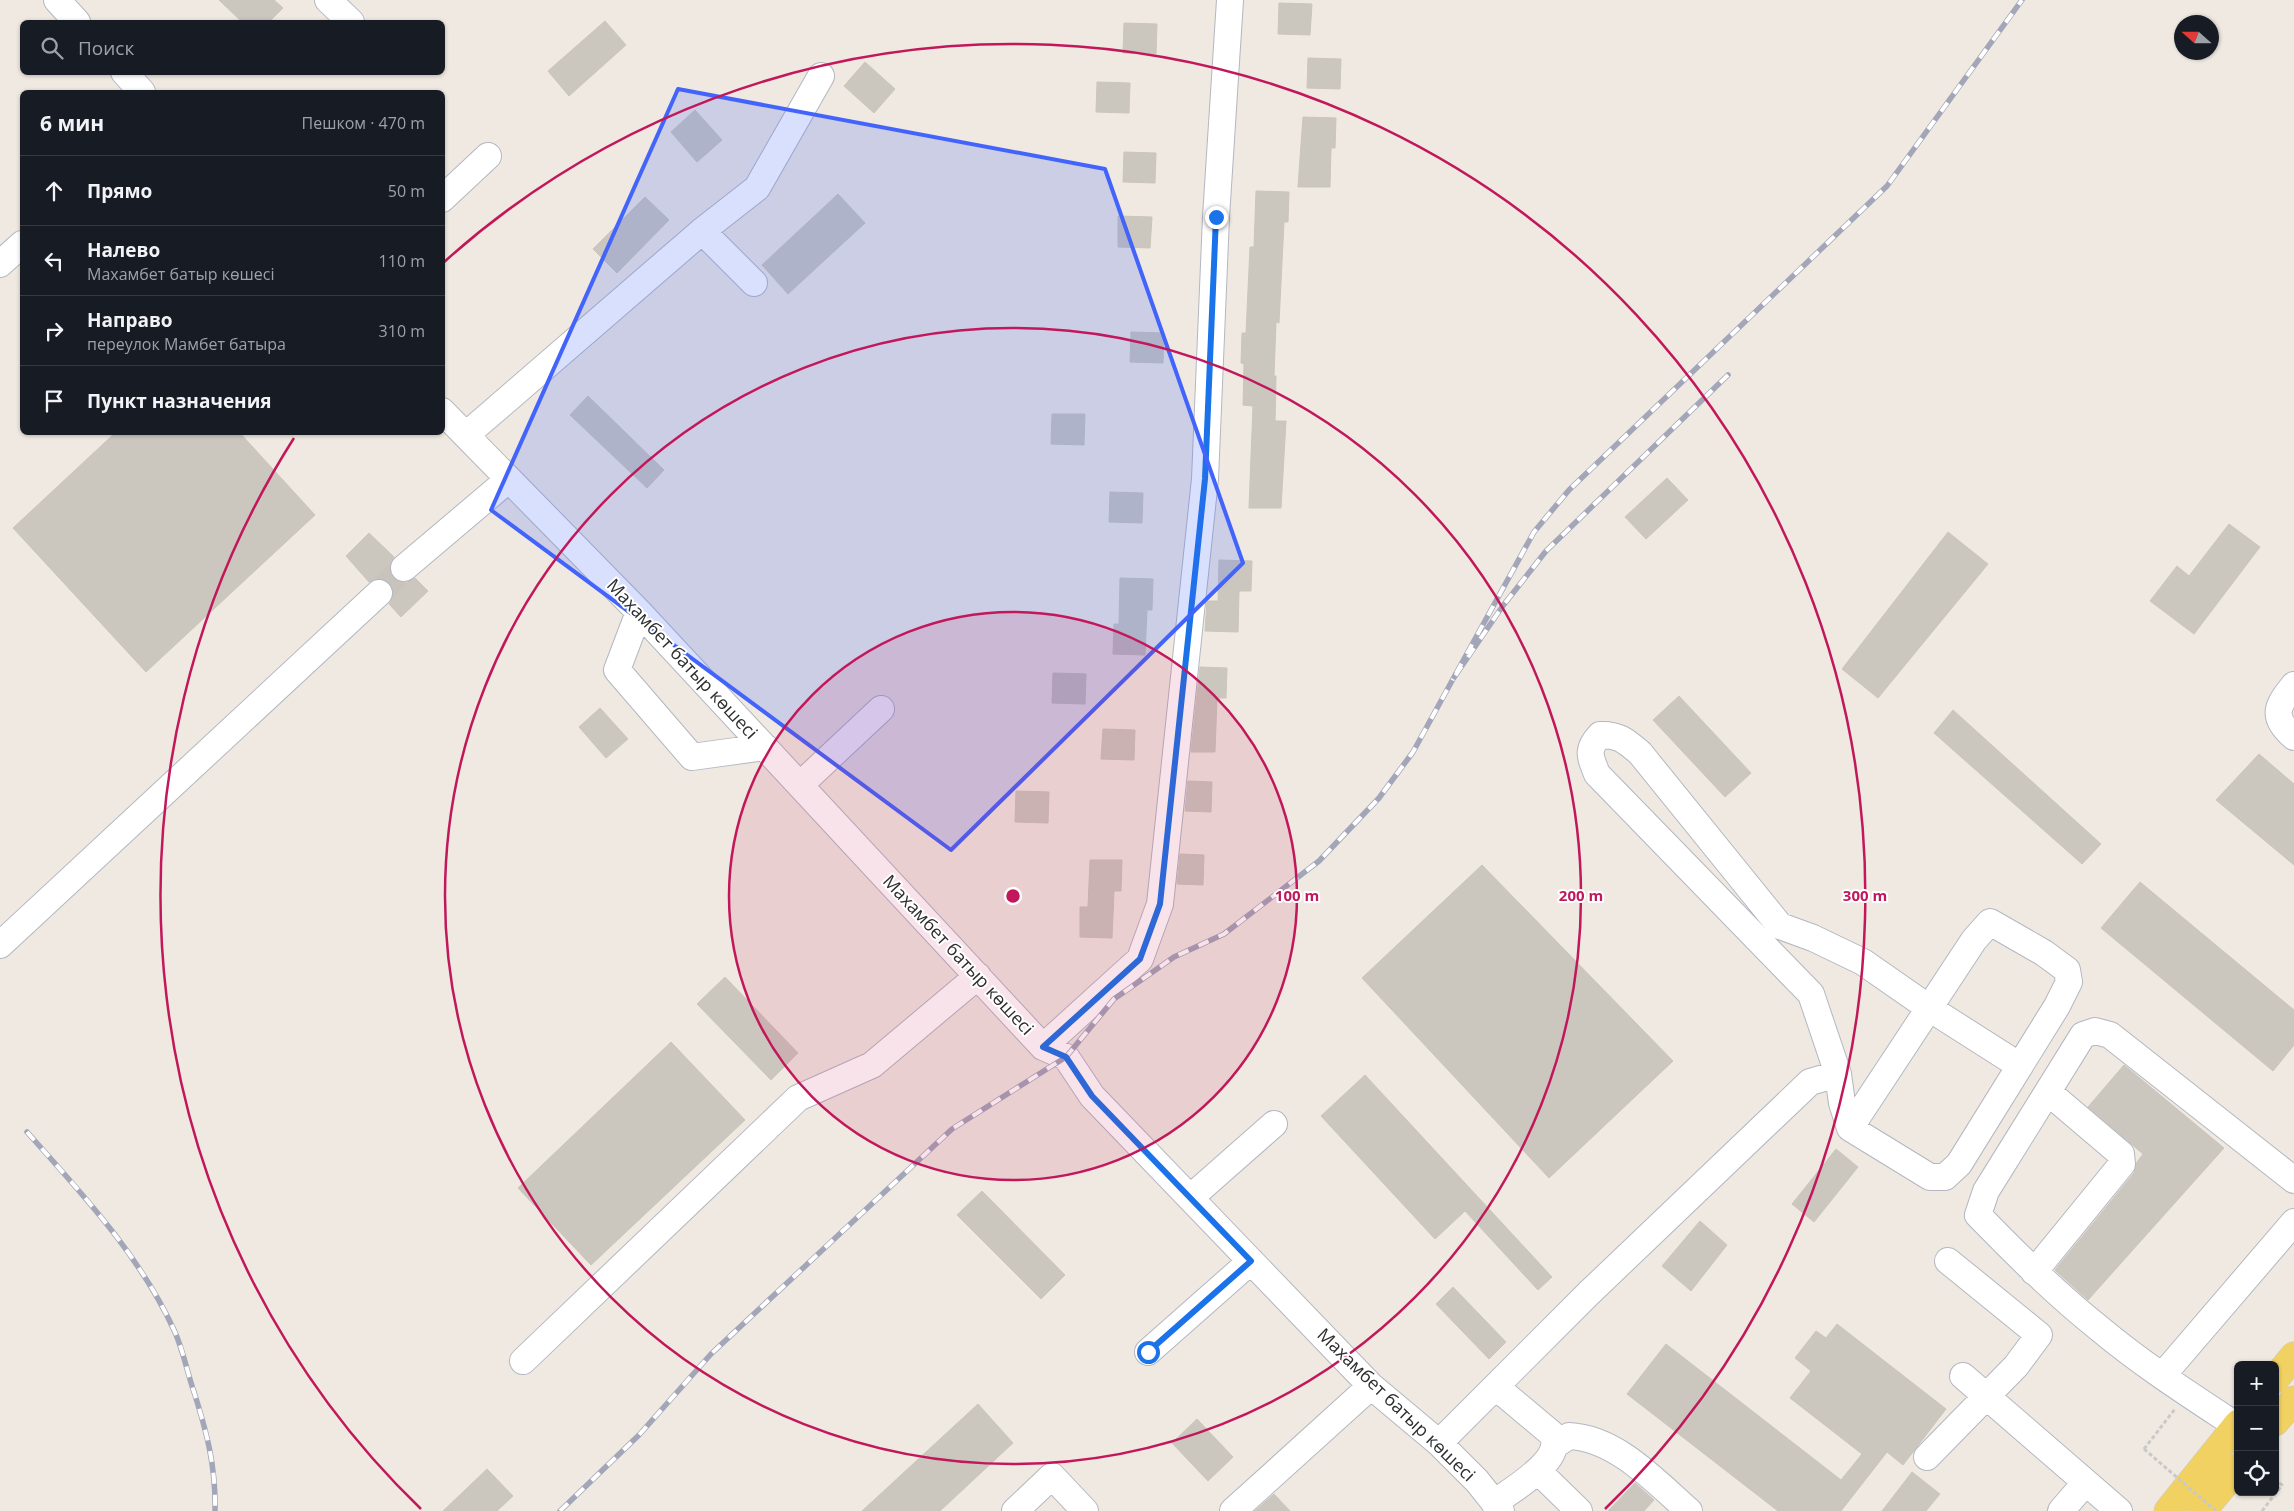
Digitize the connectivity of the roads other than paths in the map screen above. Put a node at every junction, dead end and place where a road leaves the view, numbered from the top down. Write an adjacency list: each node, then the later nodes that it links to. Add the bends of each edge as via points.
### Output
1 (56, 0): 4 (street)
2 (328, 0): 5 (street)
3 (1230, 0): 29 (street, via 1216,217 1205,479 1160,904 1140,959)
4 (76, 20)
5 (348, 20)
6 (127, 75): 8 (street)
7 (821, 76): 11 (street, via 757,188)
8 (140, 90)
9 (488, 156): 10 (street)
10 (445, 196)
11 (702, 231): 14 (street); 16 (street)
12 (20, 246): 13 (street)
13 (0, 264)
14 (754, 283)
15 (445, 414): 16 (street, Махамбет батыр көшесі)
16 (466, 436): 17 (street, Махамбет батыр көшесі)
17 (508, 480): 18 (street); 20 (street, Махамбет батыр көшесі)
18 (404, 568)
19 (380, 593): 26 (street)
20 (638, 612): 24 (street, Махамбет батыр көшесі); 24 (street, via 617,670 692,757)
21 (2294, 685): 23 (street, via 2283,698 2278,713 2281,725)
22 (881, 709): 25 (street)
23 (2294, 737)
24 (765, 747): 25 (street, Махамбет батыр көшесі)
25 (800, 785): 27 (street, Махамбет батыр көшесі)
26 (0, 945)
27 (978, 976): 29 (street, Махамбет батыр көшесі); 43 (street, via 872,1065 798,1098)
28 (1929, 1008): 30 (street); 30 (street, via 1974,940 1990,922 2044,953 2067,970 2069,982); 31 (street, via 1863,962 1780,926 1640,753 1623,738 1612,734 1600,735 1593,742 1589,754 1597,774 1811,994); 34 (street)
29 (1043, 1047): 36 (street, Махамбет батыр көшесі, via 1066,1057 1092,1096)
30 (2020, 1066): 34 (street, via 1959,1164 1945,1177 1930,1177)
31 (1838, 1074): 34 (street); 48 (street, via 1810,1082 1589,1293)
32 (2048, 1092): 35 (street, via 2083,1035 2095,1031 2110,1035); 40 (street, via 1986,1191 1978,1215); 40 (street, via 2121,1154 2122,1164)
33 (1274, 1124): 36 (street)
34 (1850, 1128)
35 (2294, 1180)
36 (1190, 1198): 38 (street, Махамбет батыр көшесі)
37 (2294, 1222): 46 (street)
38 (1251, 1261): 41 (street); 47 (street, Махамбет батыр көшесі)
39 (1948, 1261): 49 (street, via 2039,1336 2016,1366)
40 (2034, 1272): 46 (street, via 2100,1330)
41 (1148, 1352)
42 (2294, 1356): 44 (main road)
43 (523, 1361)
44 (2279, 1374)
45 (1963, 1376): 49 (street)
46 (2162, 1376): 52 (street)
47 (1371, 1386): 54 (street, Махамбет батыр көшесі); 63 (street)
48 (1496, 1387): 54 (street); 55 (street, via 1552,1434)
49 (1986, 1396): 56 (street); 59 (street)
50 (2294, 1400): 51 (main road)
51 (2279, 1417)
52 (2234, 1423)
53 (2234, 1429): 68 (main road)
54 (1439, 1443): 60 (street, Махамбет батыр көшесі)
55 (1555, 1445): 57 (street); 65 (street, via 1569,1436 1596,1440 1640,1467)
56 (1927, 1456)
57 (1538, 1471): 60 (street); 64 (street)
58 (2234, 1473): 69 (main road)
59 (2085, 1482): 66 (street); 67 (street)
60 (1498, 1507)
61 (1015, 1511): 62 (street, via 1052,1476)
62 (1085, 1511)
63 (1233, 1511)
64 (1580, 1511)
65 (1688, 1511)
66 (2061, 1511)
67 (2119, 1511)
68 (2168, 1511)
69 (2202, 1511)

